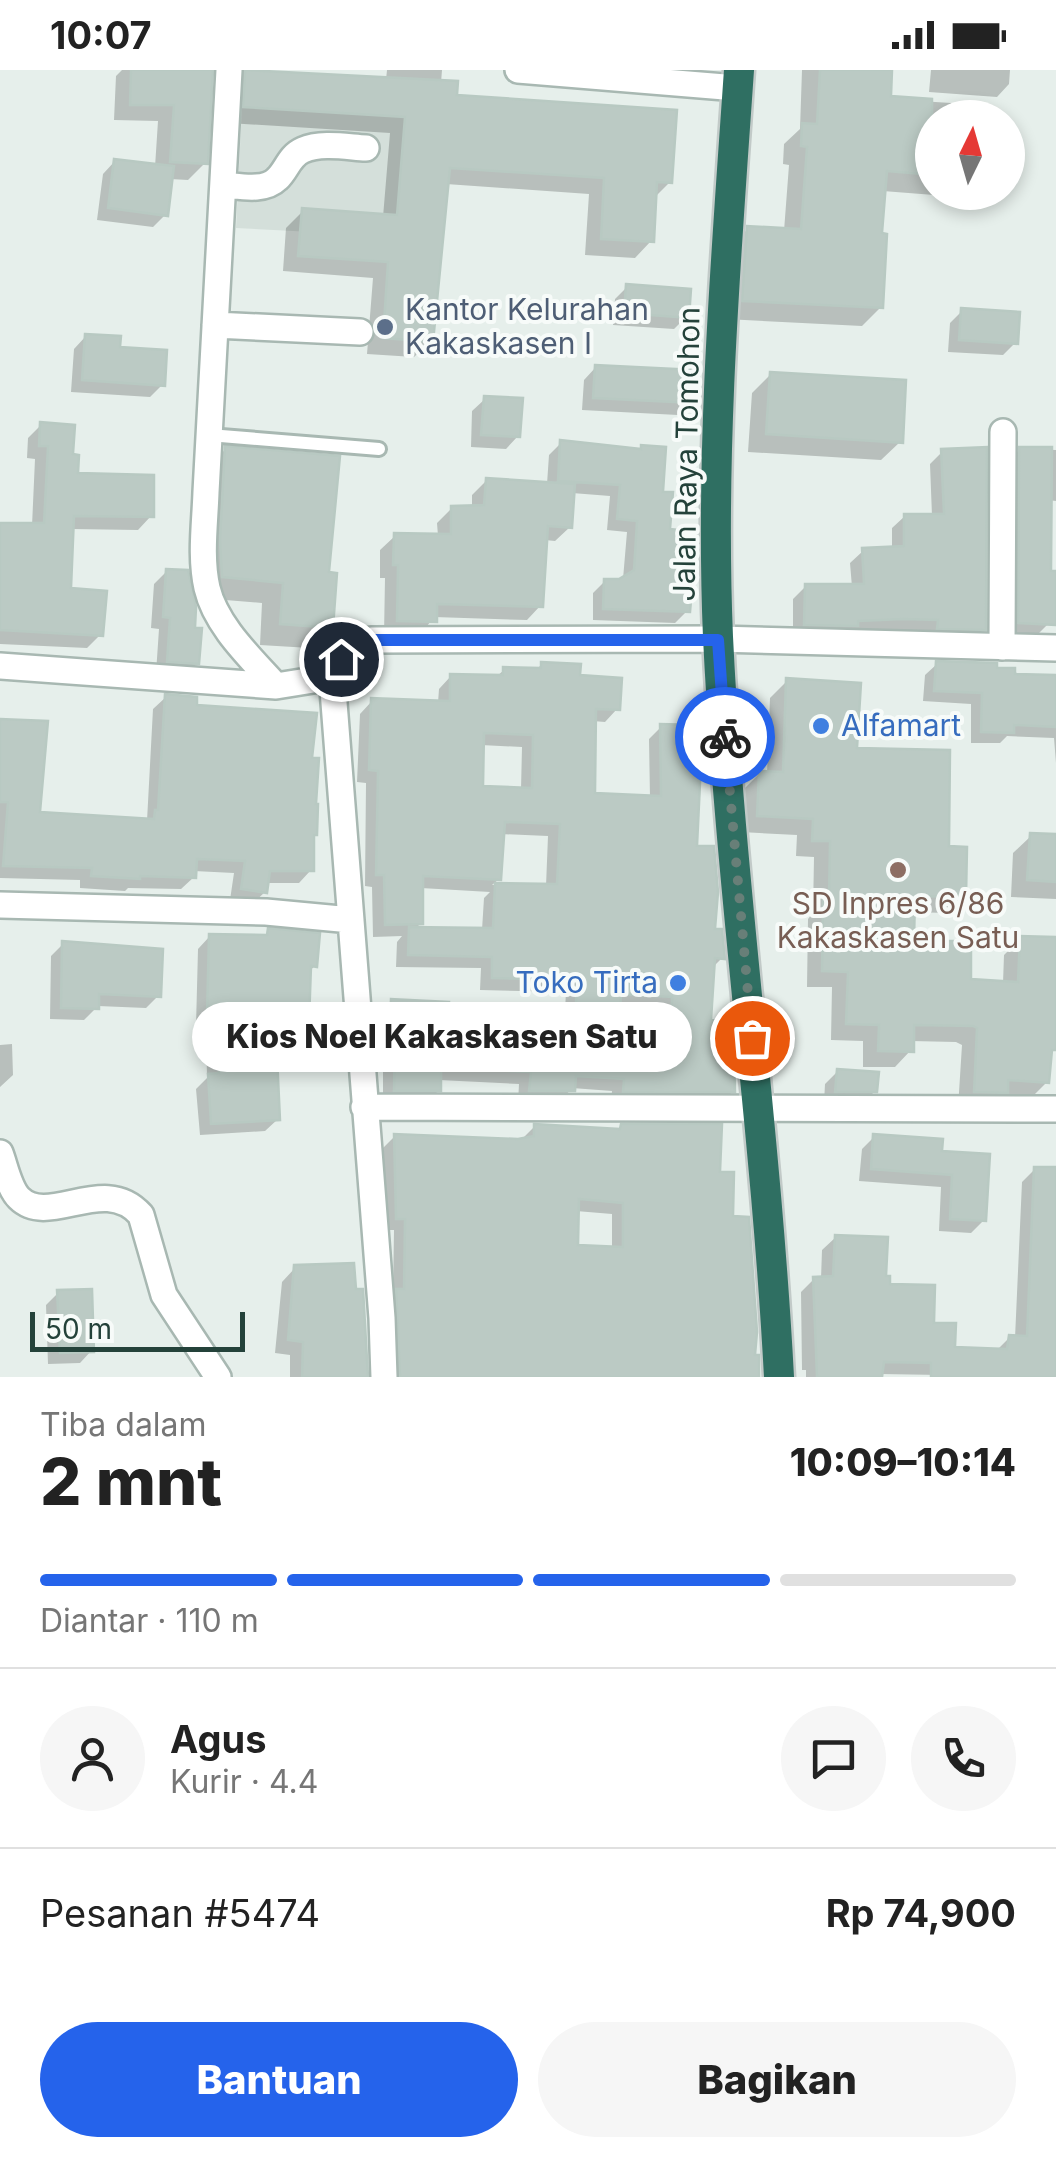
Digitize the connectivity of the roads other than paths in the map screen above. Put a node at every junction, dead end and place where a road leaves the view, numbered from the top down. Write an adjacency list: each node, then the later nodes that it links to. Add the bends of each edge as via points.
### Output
1 (229, 70): 5 (street)
2 (518, 70): 3 (street)
3 (738, 79): 11 (highway, Jalan Raya Tomohon, via 716,478)
4 (366, 148): 5 (street, via 302,150 276,181)
5 (223, 184): 6 (street)
6 (216, 325): 7 (street); 9 (street)
7 (360, 332)
8 (1002, 432): 12 (street)
9 (209, 435): 10 (lane); 16 (street, via 208,592 224,623)
10 (379, 449)
11 (718, 640): 12 (street); 15 (street, via 371,640 354,644); 20 (highway, Jalan Raya Tomohon)
12 (1002, 647): 13 (street)
13 (1056, 648)
14 (0, 666): 16 (street)
15 (332, 677): 16 (street); 18 (street)
16 (276, 686)
17 (0, 905): 18 (street)
18 (351, 920): 19 (street)
19 (364, 1107): 20 (street); 24 (street)
20 (758, 1107): 21 (street); 25 (highway, Jalan Raya Tomohon)
21 (1056, 1110)
22 (0, 1153): 23 (street, via 16,1196 30,1205 117,1198 132,1205 141,1215 164,1295)
23 (218, 1377)
24 (384, 1377)
25 (779, 1377)

